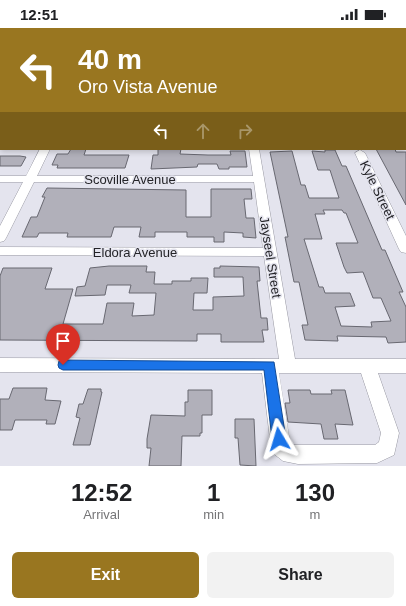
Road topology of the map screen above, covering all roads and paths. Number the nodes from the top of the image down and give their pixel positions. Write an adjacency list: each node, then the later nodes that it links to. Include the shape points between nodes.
1 (44, 150): 5 (street)
2 (254, 150): 6 (street, Jayseel Street)
3 (359, 151): 8 (street, Kyle Street)
4 (0, 179): 5 (street, Scoville Avenue)
5 (30, 179): 6 (street, Scoville Avenue); 7 (street)
6 (259, 179): 10 (street, Jayseel Street)
7 (0, 238)
8 (406, 249)
9 (0, 252): 10 (street, Eldora Avenue)
10 (271, 252): 13 (street, Jayseel Street)
11 (0, 365): 12 (street)
12 (269, 365): 13 (street); 14 (street, via 281,447 290,454 298,455 377,454 387,448 390,433)
13 (288, 365): 14 (street)
14 (367, 365): 15 (street)
15 (406, 366)

